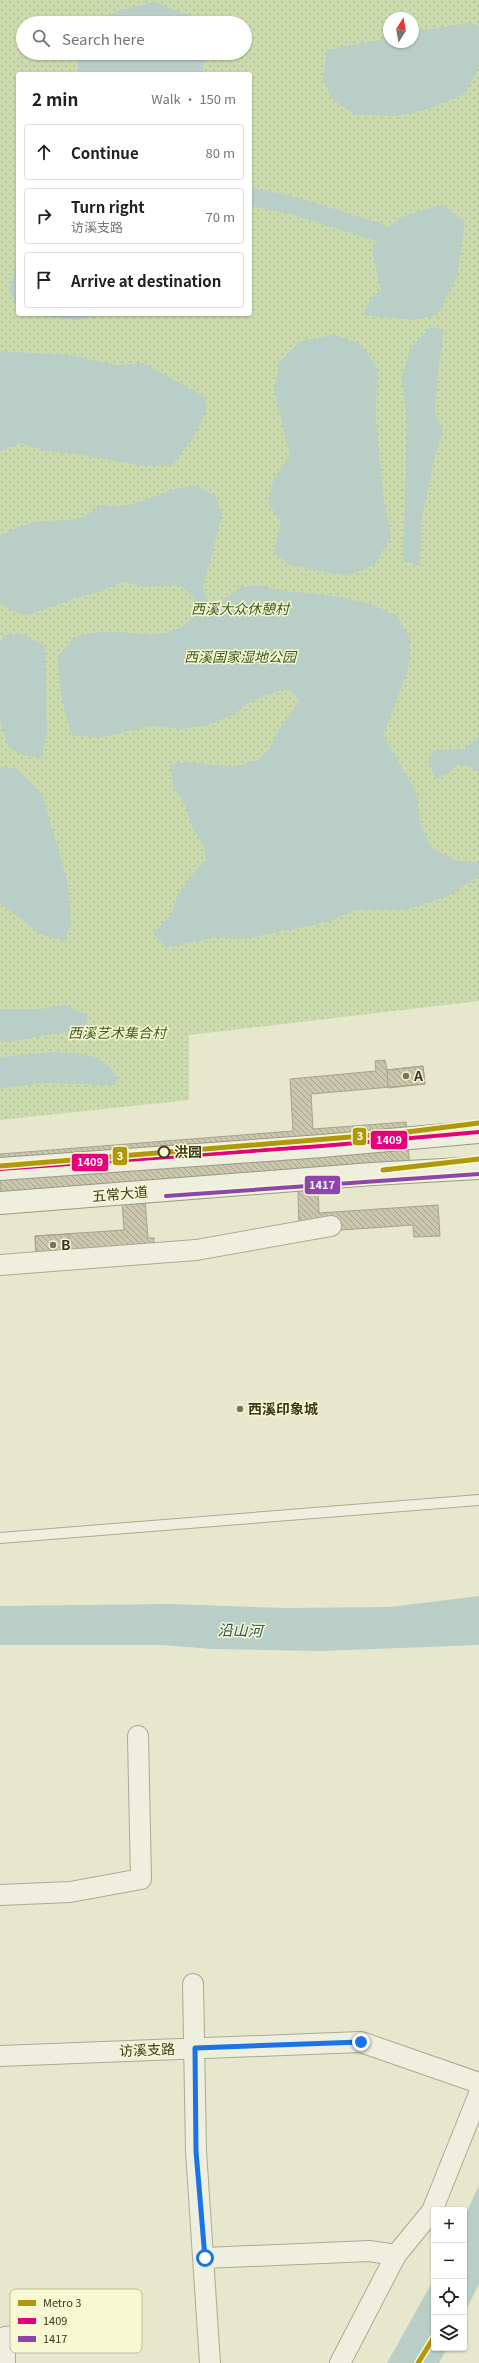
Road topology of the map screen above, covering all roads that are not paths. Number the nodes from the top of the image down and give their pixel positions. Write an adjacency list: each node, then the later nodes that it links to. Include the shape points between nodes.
1 (479, 1132): 3 (main road)
2 (479, 1168): 4 (main road, 五常大道)
3 (0, 1169)
4 (0, 1203)
5 (331, 1226): 6 (street, via 196,1250)
6 (0, 1265)
7 (479, 1500): 8 (lane)
8 (0, 1538)
9 (138, 1736): 10 (street, via 141,1879 70,1892)
10 (0, 1895)
11 (193, 1984): 12 (street)
12 (195, 2048): 13 (street, 访溪支路); 14 (street, 访溪支路, via 361,2042); 17 (street, via 196,2151)
13 (0, 2056)
14 (479, 2083)
15 (479, 2094): 16 (street, via 432,2211)
16 (396, 2255): 17 (street, via 368,2251); 21 (street)
17 (205, 2258): 20 (street)
18 (10, 2337): 19 (street, via 5,2337)
19 (5, 2363)
20 (210, 2363)
21 (340, 2363)

